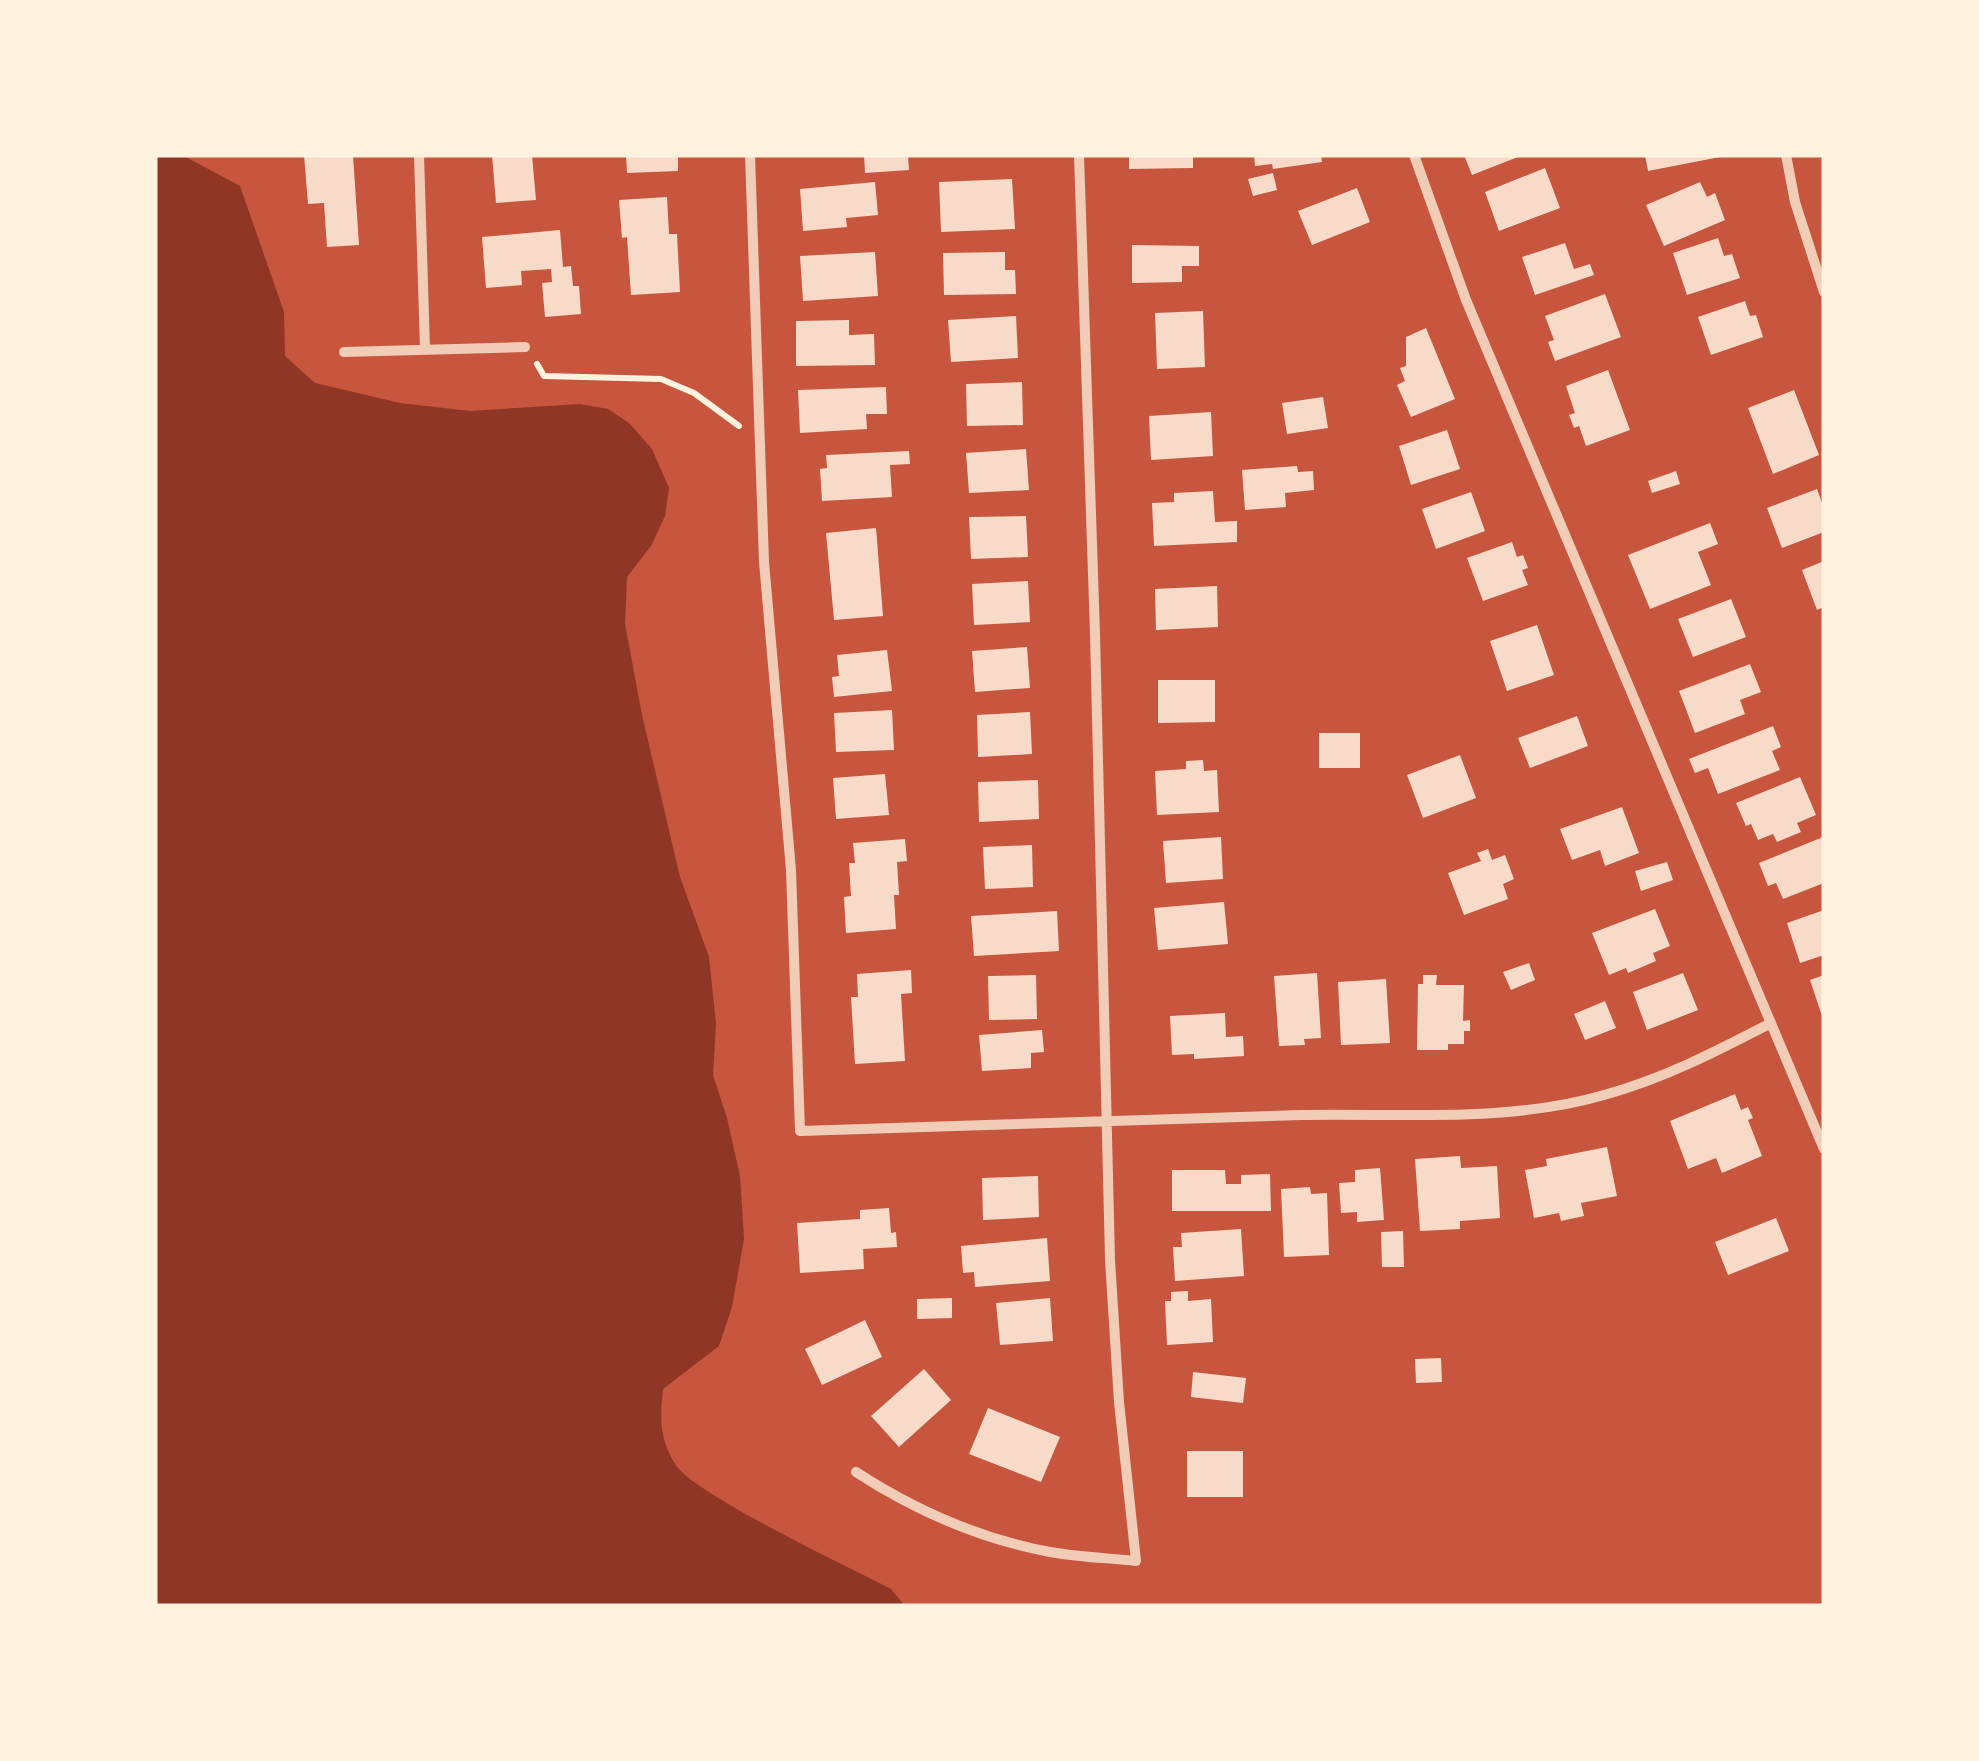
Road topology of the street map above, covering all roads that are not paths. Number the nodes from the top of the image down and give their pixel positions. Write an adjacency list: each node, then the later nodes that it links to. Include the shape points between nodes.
1 (419, 155): 8 (street)
2 (750, 155): 11 (street, via 769,647 790,870 800,1131)
3 (1079, 155): 11 (street)
4 (1414, 155): 10 (street, via 1466,300)
5 (1786, 155): 6 (street)
6 (1824, 292)
7 (525, 346): 8 (street)
8 (425, 349): 9 (street)
9 (344, 352)
10 (1770, 1022): 11 (street, via 1658,1078 1538,1108); 12 (street)
11 (1108, 1120): 13 (street, via 1119,1402 1136,1561 1050,1552 971,1531 905,1504)
12 (1824, 1150)
13 (856, 1472)

